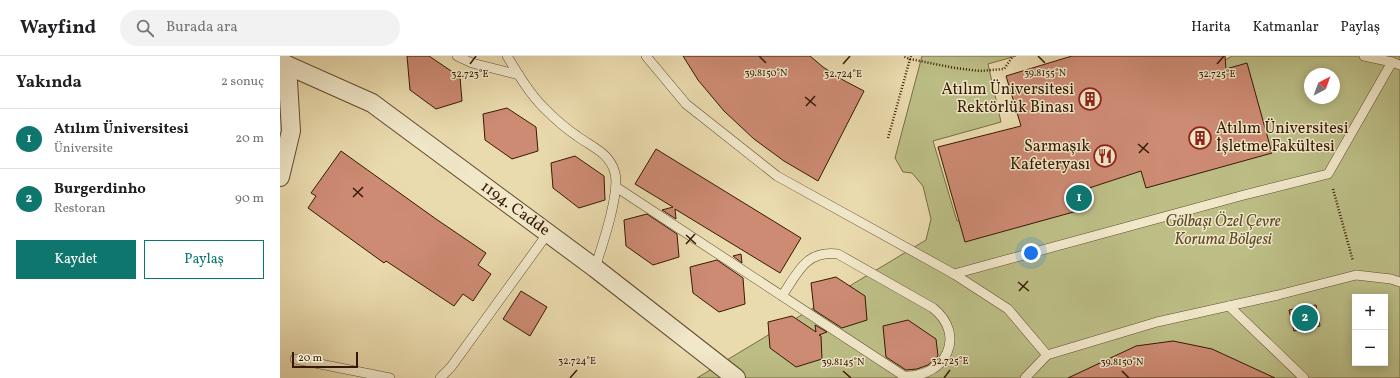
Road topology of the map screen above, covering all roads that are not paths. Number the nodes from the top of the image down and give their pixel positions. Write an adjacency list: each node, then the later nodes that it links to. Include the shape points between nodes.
1 (457, 56): 7 (lane, via 472,63)
2 (507, 56): 7 (lane)
3 (646, 56): 12 (lane, via 686,104 777,176)
4 (1364, 56): 6 (lane)
5 (286, 61): 8 (street, via 292,131); 10 (street, 1194. Cadde, via 372,103)
6 (1394, 61): 12 (lane, via 1328,174)
7 (519, 75): 9 (lane, via 526,88 562,124 607,157 615,172)
8 (280, 177)
9 (616, 187): 11 (lane); 14 (lane)
10 (548, 232): 11 (street, 1194. Cadde); 19 (lane, via 451,368)
11 (595, 268): 20 (street, 1194. Cadde)
12 (954, 274): 16 (lane, via 1008,309)
13 (1400, 282): 15 (lane, via 1356,275)
14 (782, 296): 14 (lane, via 904,376 924,374 933,370 946,357 950,348 948,328 940,313 838,254 822,254 808,260)
15 (1229, 306): 16 (lane, via 1157,322); 22 (lane)
16 (1047, 354): 21 (lane)
17 (295, 359): 18 (lane)
18 (390, 378)
19 (440, 378)
20 (736, 378)
21 (1025, 378)
22 (1304, 378)

